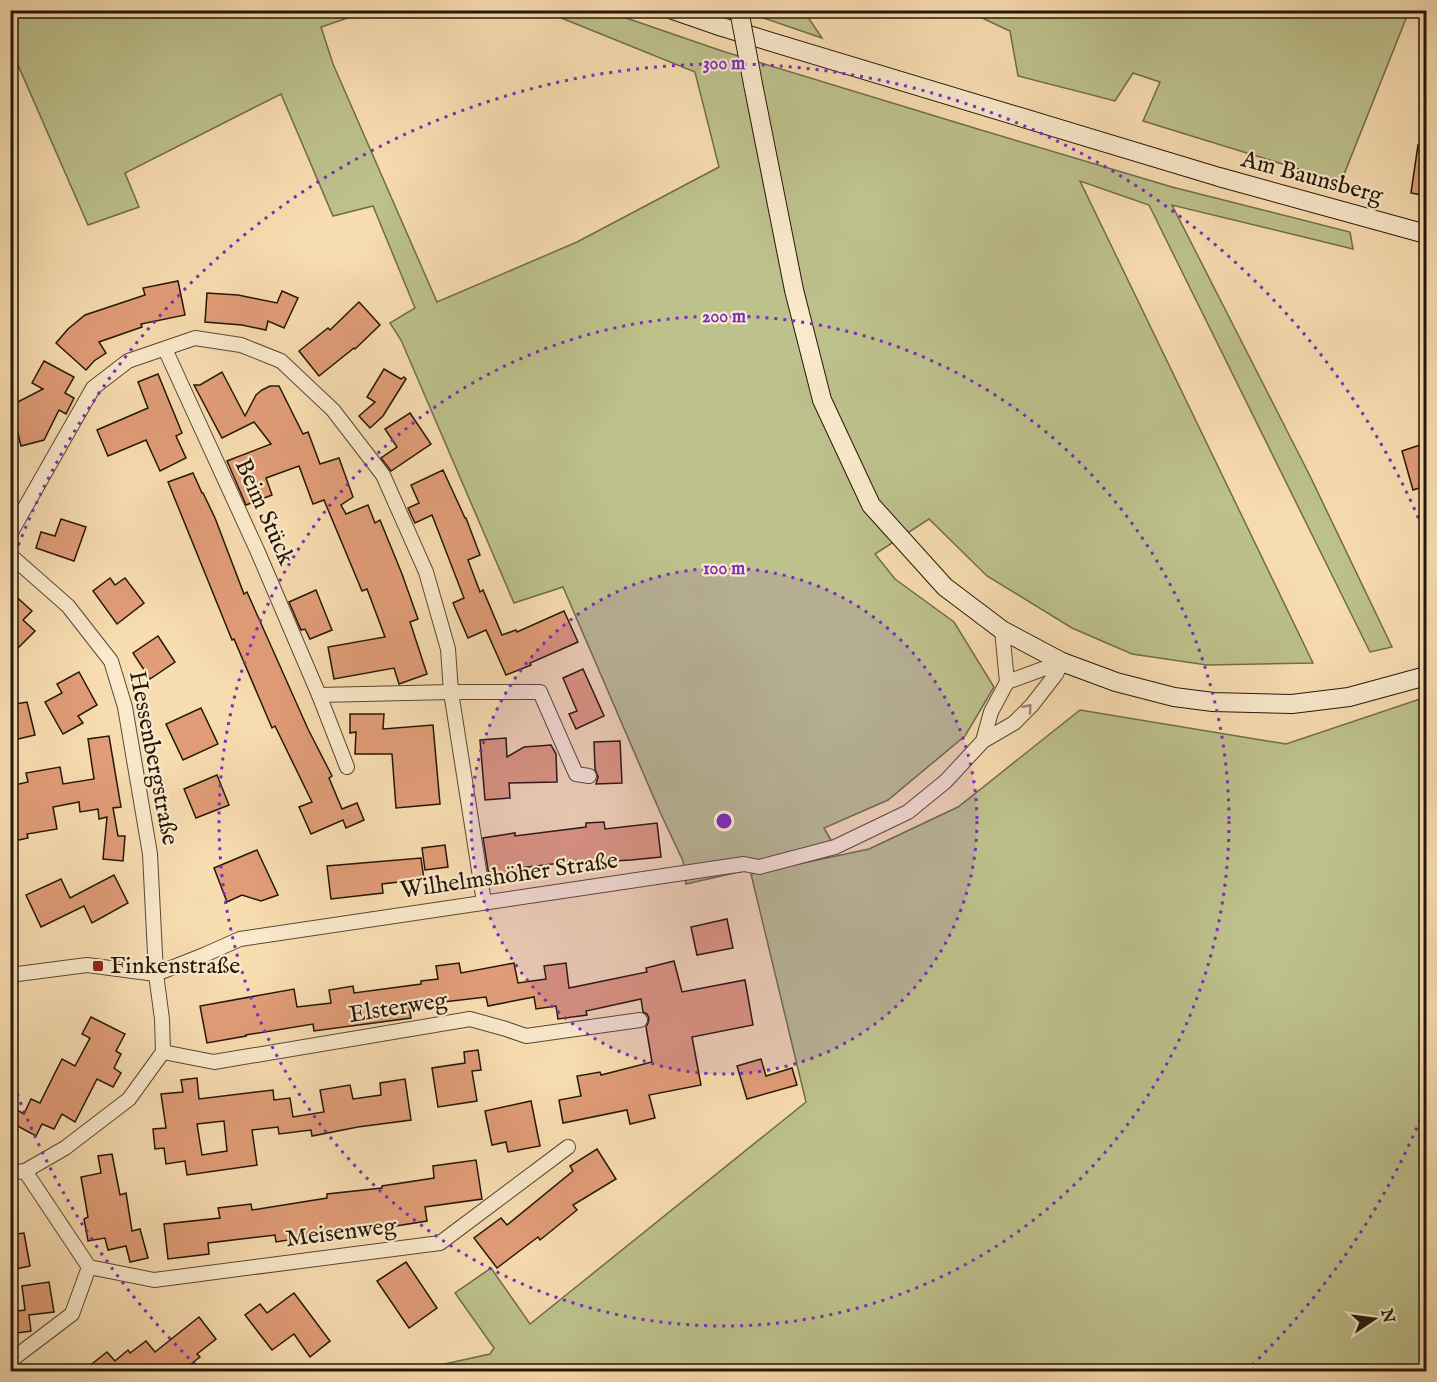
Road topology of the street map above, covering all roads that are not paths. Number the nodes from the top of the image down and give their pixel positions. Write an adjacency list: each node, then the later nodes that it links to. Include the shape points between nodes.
1 (673, 10): 3 (street, Am Baunsberg, via 1219,177)
2 (739, 10): 7 (street, bridge, via 794,290 822,400 871,504 945,587)
3 (1426, 234)
4 (165, 349): 5 (street, via 128,361 93,388); 11 (street, via 195,338 242,345 281,361 333,410 383,474 426,572 448,649); 12 (street, Beim Stück)
5 (10, 534)
6 (10, 555): 17 (street, Hessenbergstraße, via 68,606 111,661 125,707 150,854)
7 (1002, 630): 8 (street); 10 (street)
8 (1062, 662): 9 (street, via 1116,682 1213,702 1292,704 1349,697); 10 (street); 13 (street, Wilhelmshöher Straße, one-way to 8, via 1014,723 1032,705)
9 (1426, 675)
10 (1007, 682): 13 (street, Wilhelmshöher Straße, via 991,712)
11 (451, 692): 12 (street); 15 (street, via 540,692 576,774); 16 (street)
12 (319, 695): 14 (street, Beim Stück)
13 (982, 741): 16 (street, Wilhelmshöher Straße, via 946,781 908,812 835,847 759,867 744,864)
14 (347, 767)
15 (589, 776)
16 (484, 903): 17 (street, Wilhelmshöher Straße, via 240,939)
17 (156, 974): 18 (street, Wilhelmshöher Straße, via 87,966); 20 (street)
18 (10, 975)
19 (640, 1020): 20 (street, Elsterweg, via 526,1036 470,1019 214,1062)
20 (162, 1052): 22 (street, via 129,1099 65,1148)
21 (568, 1147): 24 (street, Meisenweg, via 440,1243 154,1280)
22 (25, 1171): 23 (street); 24 (street)
23 (10, 1173)
24 (89, 1267): 25 (street, via 72,1314)
25 (10, 1361)

